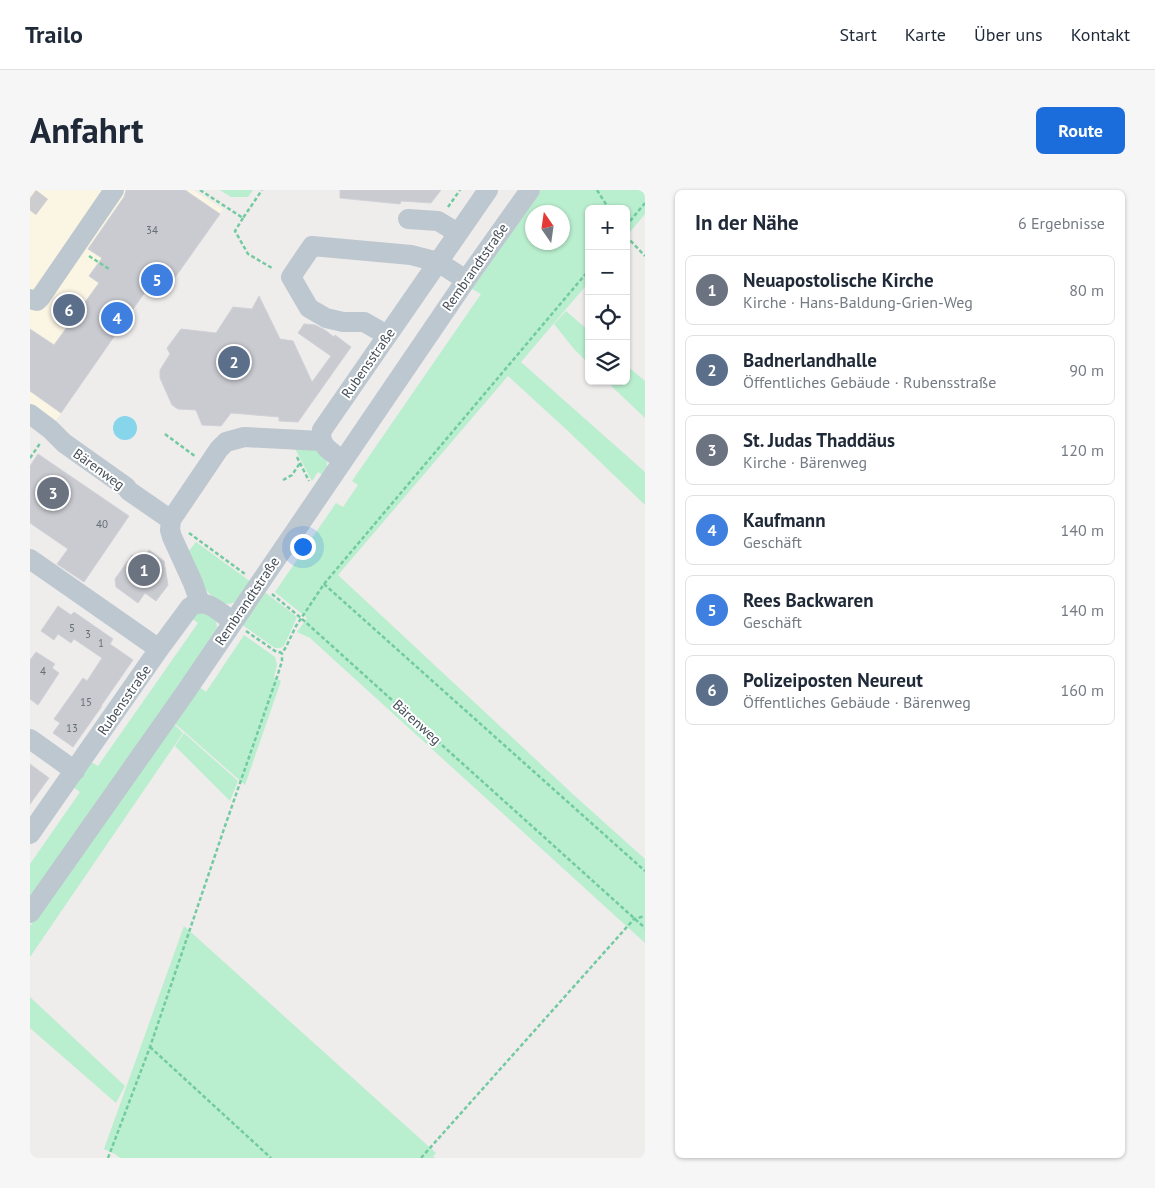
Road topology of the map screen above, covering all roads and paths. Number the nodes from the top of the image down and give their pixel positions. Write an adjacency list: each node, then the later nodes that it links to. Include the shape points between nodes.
1 (114, 190): 14 (street)
2 (200, 190): 9 (path)
3 (262, 190): 9 (path)
4 (488, 190): 12 (street, Rubensstraße)
5 (530, 190): 20 (street, Rembrandtstraße)
6 (597, 190): 8 (path)
7 (645, 202): 11 (path)
8 (606, 205)
9 (243, 218): 17 (path, via 236,232 248,254)
10 (408, 219): 12 (street, via 438,221)
11 (630, 221)
12 (458, 233): 16 (street, Rubensstraße)
13 (630, 240): 15 (path)
14 (75, 246): 18 (path); 21 (street, via 40,298 37,301)
15 (645, 256)
16 (438, 262): 20 (street); 22 (street, Rubensstraße); 22 (street, via 410,255 312,246 291,277 309,308 326,318 364,322)
17 (272, 268)
18 (109, 269)
19 (585, 275): 36 (path)
20 (466, 280): 27 (street, Rembrandtstraße)
21 (30, 299)
22 (387, 336): 26 (street, Rubensstraße, via 322,430)
23 (30, 414): 32 (street, Bärenweg, via 64,443)
24 (165, 434): 29 (path)
25 (287, 439): 26 (street); 28 (path); 29 (street, via 244,437 226,442)
26 (321, 441): 27 (street)
27 (342, 461): 35 (street, Rembrandtstraße)
28 (300, 463): 30 (path, via 292,475); 31 (path)
29 (208, 466): 32 (street)
30 (283, 480)
31 (310, 482)
32 (171, 520): 37 (street, via 172,537)
33 (188, 532): 35 (path, Bärenweg)
34 (30, 559): 40 (street)
35 (258, 584): 38 (path, Bärenweg); 39 (street, Rembrandtstraße)
36 (324, 584): 38 (path); 45 (path)
37 (200, 604): 39 (street, via 213,606); 40 (street, Rubensstraße, via 190,607)
38 (301, 618): 41 (path); 48 (path, Bärenweg)
39 (238, 626): 41 (path); 46 (street, Rembrandtstraße)
40 (159, 649): 43 (street, Rubensstraße)
41 (282, 653): 50 (path, via 277,677)
42 (30, 739): 43 (street)
43 (75, 771): 44 (street, Rubensstraße)
44 (30, 834)
45 (645, 871)
46 (30, 913)
47 (645, 916): 48 (path)
48 (634, 919): 49 (path, Bärenweg); 53 (path)
49 (645, 928)
50 (150, 1047): 51 (path); 52 (path)
51 (108, 1158)
52 (271, 1158)
53 (421, 1158)

